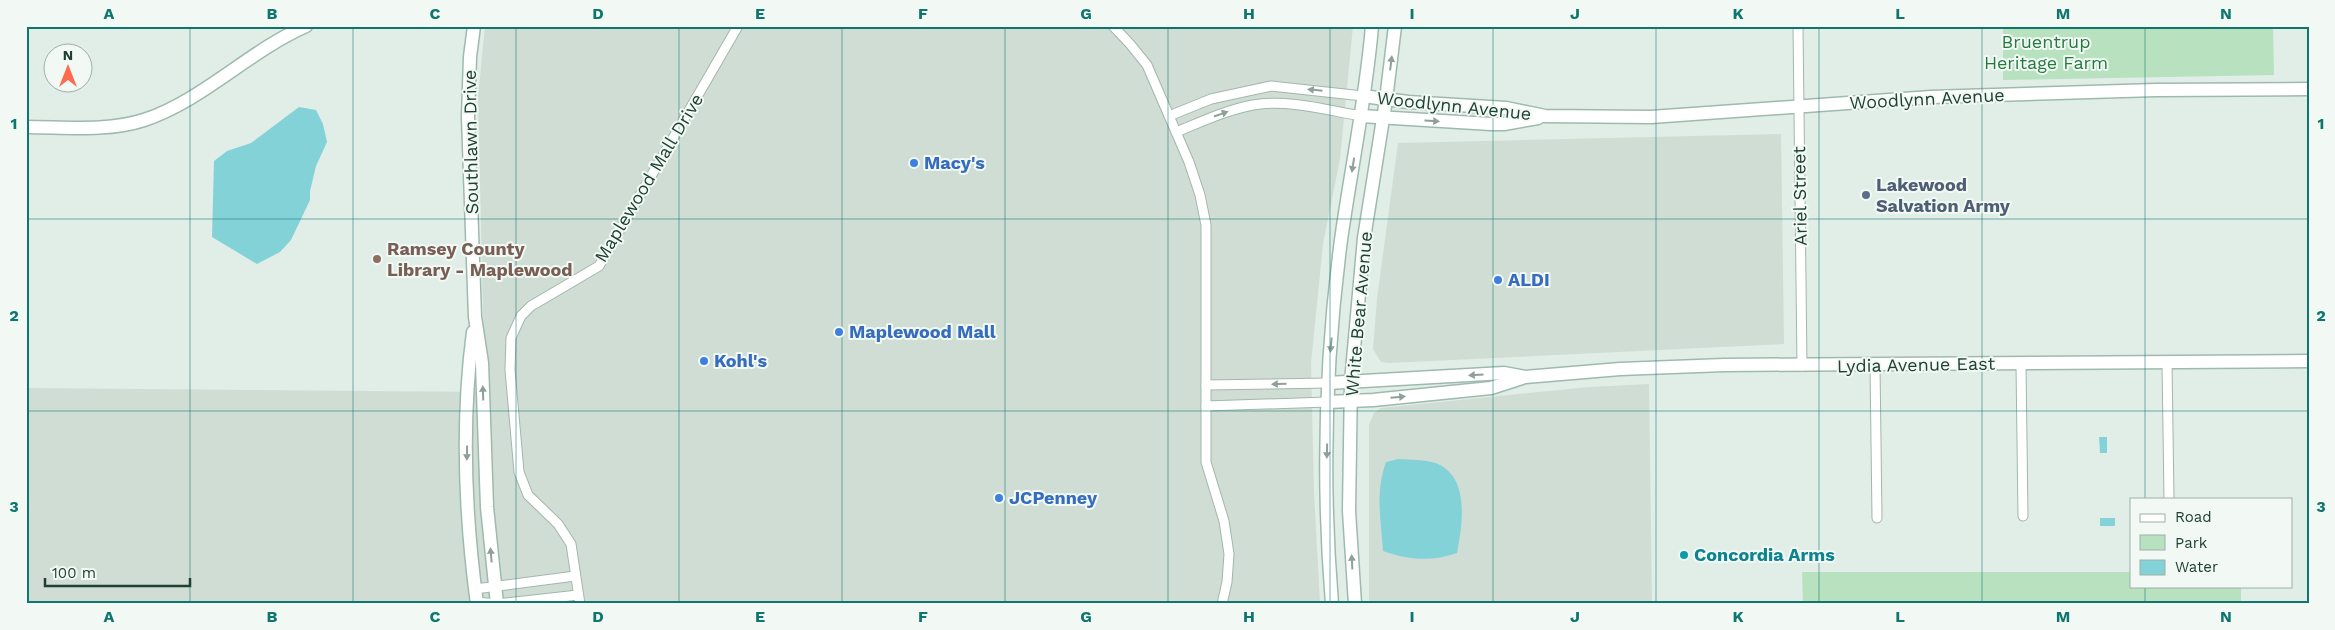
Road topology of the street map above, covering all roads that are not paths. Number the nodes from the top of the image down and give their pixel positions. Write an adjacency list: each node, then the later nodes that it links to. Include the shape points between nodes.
1 (306, 26): 16 (street, via 184,101 152,117 110,126)
2 (474, 26): 18 (street, Southlawn Drive, via 468,91)
3 (738, 26): 34 (street, Maplewood Mall Drive, via 599,266 531,306 521,316 511,338 510,370 519,472 528,495 558,524 571,544)
4 (1113, 26): 12 (street, via 1147,65)
5 (1372, 26): 9 (street, White Bear Avenue)
6 (1395, 26): 10 (street, White Bear Avenue, one-way to 6)
7 (1798, 26): 11 (street, Ariel Street)
8 (2309, 89): 11 (street, Woodlynn Avenue, via 2027,94)
9 (1363, 96): 10 (street, Woodlynn Avenue); 12 (street, one-way to 12, via 1271,86 1211,99); 13 (street, White Bear Avenue)
10 (1386, 100): 14 (street, Woodlynn Avenue, via 1506,108); 15 (street, White Bear Avenue)
11 (1798, 106): 14 (street, Woodlynn Avenue, via 1651,117); 23 (street, Ariel Street)
12 (1169, 116): 17 (street)
13 (1361, 116): 15 (street, Woodlynn Avenue); 17 (street, one-way to 13, via 1223,113 1254,105 1284,104); 26 (street, White Bear Avenue, one-way to 26, via 1341,240)
14 (1545, 116): 15 (street, Woodlynn Avenue, one-way to 14, via 1504,124)
15 (1384, 119): 25 (street, White Bear Avenue, via 1364,238)
16 (26, 127)
17 (1176, 132): 27 (street, via 1200,195 1206,225)
18 (475, 317): 35 (street, Southlawn Drive, one-way to 18, via 487,507 482,363); 36 (street, Southlawn Drive, one-way to 36, via 469,362 466,494)
19 (2309, 361): 20 (street, Lydia Avenue East)
20 (2168, 362): 21 (street, Lydia Avenue East); 31 (street)
21 (2021, 364): 22 (street, Lydia Avenue East); 32 (street)
22 (1875, 365): 23 (street, Lydia Avenue East); 33 (street)
23 (1802, 366): 24 (street, Lydia Avenue East, via 1657,367)
24 (1525, 377): 25 (street, Lydia Avenue East, one-way to 25, via 1504,373); 29 (street, Lydia Avenue East, one-way to 24, via 1491,388)
25 (1351, 382): 26 (street, Lydia Avenue East); 29 (street, White Bear Avenue)
26 (1328, 383): 27 (street, one-way to 27); 28 (street, White Bear Avenue)
27 (1206, 385): 30 (street)
28 (1327, 402): 29 (street, Lydia Avenue East); 30 (street); 38 (street, White Bear Avenue, one-way to 38, via 1326,506)
29 (1350, 402): 42 (street, White Bear Avenue, one-way to 29, via 1349,511)
30 (1206, 406): 41 (street, via 1206,462 1224,521 1229,554)
31 (2169, 498)
32 (2023, 516)
33 (1877, 518)
34 (575, 576): 35 (street); 37 (street, Maplewood Mall Drive)
35 (495, 587): 36 (street); 40 (street, Southlawn Drive)
36 (475, 589): 39 (street, Southlawn Drive)
37 (579, 600): 40 (street, Maplewood Mall Drive)
38 (1331, 600)
39 (477, 603): 40 (street, Maplewood Mall Drive)
40 (497, 604)
41 (1222, 604)
42 (1355, 604)

